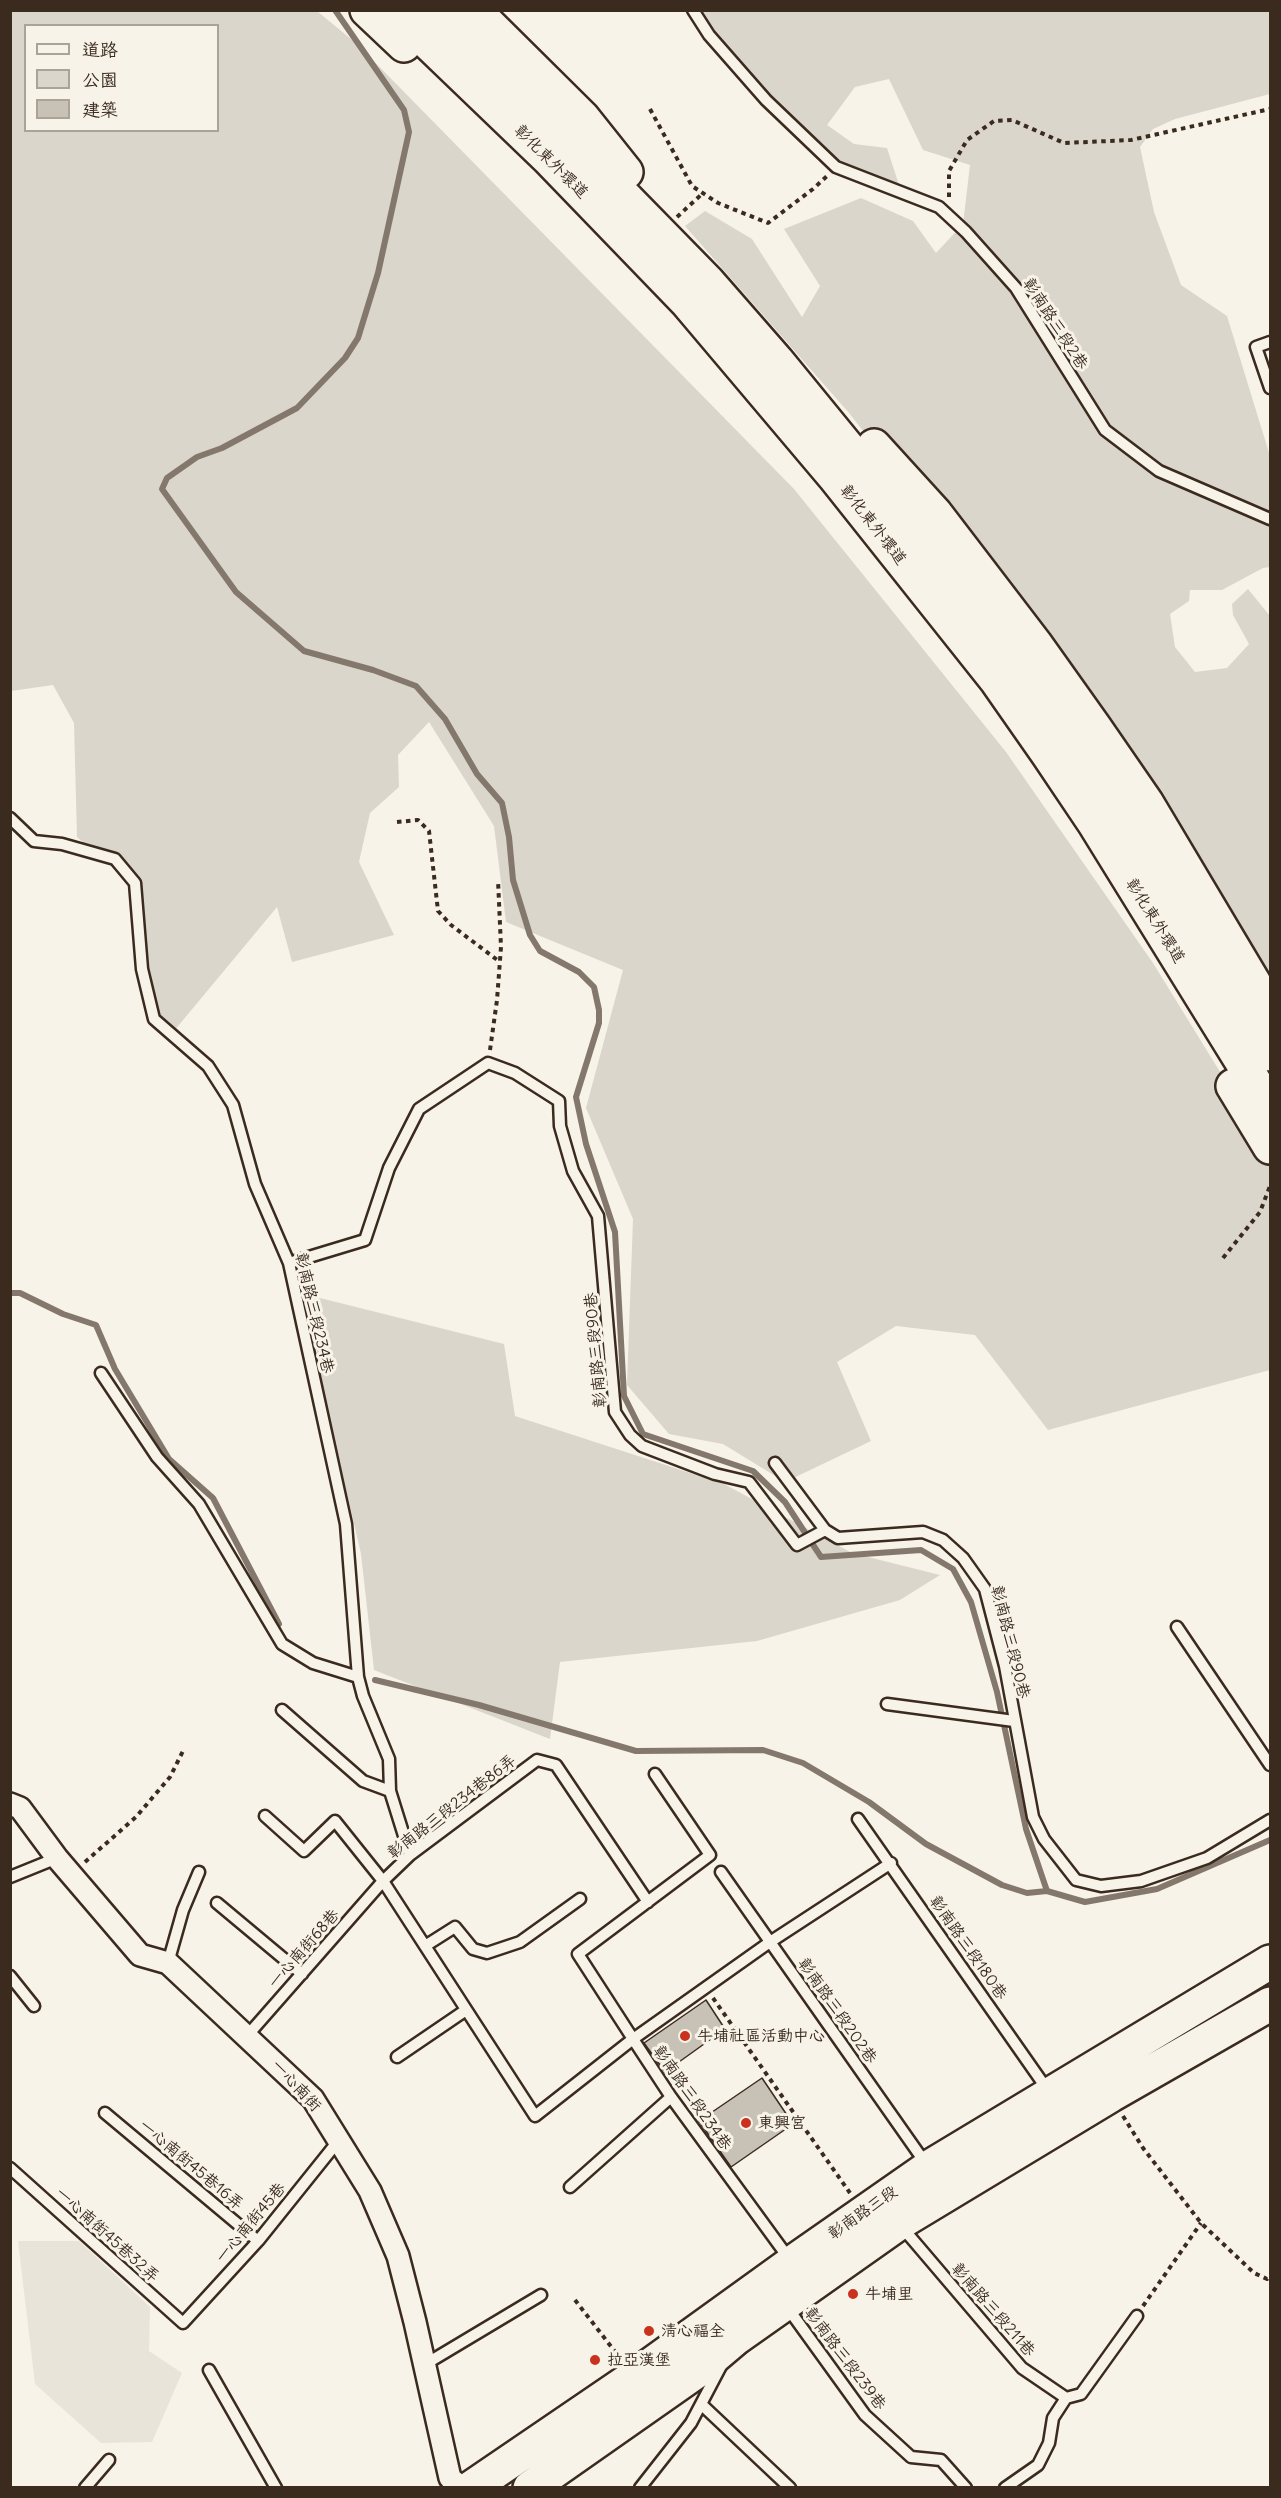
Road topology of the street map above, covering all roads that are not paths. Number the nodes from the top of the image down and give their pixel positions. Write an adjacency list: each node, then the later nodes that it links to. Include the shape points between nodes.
1 (367, 10): 6 (main road, via 587,219)
2 (394, 10): 6 (main road, 彰化東外環道, via 548,158)
3 (436, 10): 6 (main road, 彰化東外環道, via 567,138)
4 (474, 10): 6 (main road, via 583,118 620,164)
5 (693, 10): 10 (lane, 彰南路三段2巷, via 709,35 766,100 836,166 939,207 966,232 1016,288 1105,430 1159,471)
6 (668, 252): 8 (main road, 彰化東外環道, via 687,302)
7 (1270, 342): 9 (lane, via 1256,347)
8 (765, 369): 11 (main road, 彰化東外環道); 13 (main road, via 880,453 935,513 1036,645 1146,802); 16 (main road, via 874,555 979,695 1076,837)
9 (1270, 388)
10 (1270, 519)
11 (904, 540): 14 (main road, 彰化東外環道, via 1019,663 1089,765); 15 (main road, 彰化東外環道, via 1095,824)
12 (10, 818): 17 (lane, 彰南路三段234巷, via 34,842 62,844 115,859 135,883 142,969 154,1019 208,1066 233,1105 255,1184)
13 (1270, 1010)
14 (1270, 1054)
15 (1270, 1107)
16 (1270, 1147)
17 (289, 1263): 20 (lane, 彰南路三段90巷, via 365,1240 389,1168 419,1109 488,1063 515,1074 559,1101 560,1126 573,1171 598,1216 615,1412 630,1435 642,1446 715,1474 749,1482 797,1545); 22 (lane, 彰南路三段234巷, via 346,1524)
18 (101, 1372): 22 (lane, via 156,1457 199,1504 282,1644 313,1663)
19 (775, 1463): 20 (lane)
20 (825, 1530): 25 (lane, 彰南路三段90巷, via 838,1538 923,1532 943,1540 963,1558 985,1589 1005,1666)
21 (1177, 1627): 26 (lane)
22 (358, 1677): 28 (lane, 彰南路三段234巷, via 389,1759)
23 (887, 1704): 25 (lane)
24 (282, 1710): 28 (lane, via 363,1781)
25 (1014, 1721): 32 (lane, 彰南路三段90巷, via 1033,1817 1044,1839 1076,1880 1101,1886 1141,1881 1207,1858)
26 (1270, 1765)
27 (655, 1774): 41 (lane, via 710,1855)
28 (390, 1791): 33 (lane, 彰南路三段234巷)
29 (10, 1804): 34 (street, 一心南街, via 20,1808)
30 (265, 1816): 39 (lane, 彰南路三段234巷, via 304,1851 335,1821)
31 (858, 1819): 35 (lane, 彰南路三段180巷)
32 (1270, 1820)
33 (410, 1855): 39 (lane, 彰南路三段234巷86弄); 41 (lane, 彰南路三段234巷86弄, via 537,1760 556,1765)
34 (57, 1858): 38 (lane); 46 (street, 一心南街, via 140,1955)
35 (891, 1863): 43 (lane); 55 (lane, 彰南路三段180巷)
36 (199, 1872): 46 (lane)
37 (721, 1872): 43 (lane, 彰南路三段202巷)
38 (10, 1877)
39 (383, 1881): 44 (lane, 彰南路三段234巷); 47 (lane, 一心南街68巷)
40 (580, 1899): 44 (lane, via 520,1942 487,1953 473,1949 455,1928)
41 (648, 1902): 53 (lane, via 578,1954)
42 (217, 1903): 47 (lane)
43 (770, 1942): 53 (lane); 60 (lane, 彰南路三段202巷)
44 (425, 1946): 51 (lane, 彰南路三段234巷)
45 (1270, 1962): 55 (main road, 彰南路三段)
46 (168, 1963): 52 (street, 一心南街)
47 (302, 1974): 52 (lane, 一心南街68巷)
48 (10, 1976): 50 (lane)
49 (1270, 2004): 62 (main road, 彰南路三段, via 1111,2095)
50 (34, 2006)
51 (466, 2010): 53 (lane, 彰南路三段234巷, via 535,2116); 54 (lane)
52 (248, 2036): 58 (street, 一心南街, via 313,2099)
53 (633, 2039): 56 (lane, 彰南路三段234巷)
54 (398, 2057)
55 (1051, 2094): 60 (main road, 彰南路三段)
56 (671, 2097): 61 (lane); 64 (lane, 彰南路三段234巷)
57 (105, 2113): 63 (lane, 一心南街45巷16弄)
58 (340, 2139): 63 (lane, 一心南街45巷); 70 (street, 一心南街, via 370,2191 398,2256)
59 (10, 2168): 68 (lane, 一心南街45巷32弄)
60 (928, 2168): 62 (main road, 彰南路三段)
61 (570, 2187)
62 (885, 2212): 64 (main road, 彰南路三段); 66 (main road, 彰南路三段); 72 (lane, 彰南路三段211巷, via 1022,2368)
63 (258, 2241): 68 (lane, 一心南街45巷)
64 (792, 2263): 66 (lane); 78 (main road, 彰南路三段, via 634,2377)
65 (541, 2295): 70 (lane)
66 (785, 2305): 69 (main road, 彰南路三段); 82 (lane, 彰南路三段239巷, via 865,2415 911,2457 941,2460)
67 (1137, 2316): 72 (lane, via 1081,2394)
68 (183, 2324)
69 (736, 2338): 73 (lane); 79 (main road, 彰南路三段, via 697,2371)
70 (424, 2365): 77 (street, 一心南街, via 450,2478)
71 (209, 2370): 76 (lane)
72 (1066, 2398): 83 (lane, via 1053,2418 1049,2443 1038,2465)
73 (701, 2404): 80 (lane, via 691,2424); 81 (lane)
74 (109, 2460): 75 (lane)
75 (85, 2487)
76 (276, 2487)
77 (462, 2487)
78 (471, 2487)
79 (530, 2487)
80 (640, 2487)
81 (790, 2487)
82 (966, 2487)
83 (1005, 2487)

